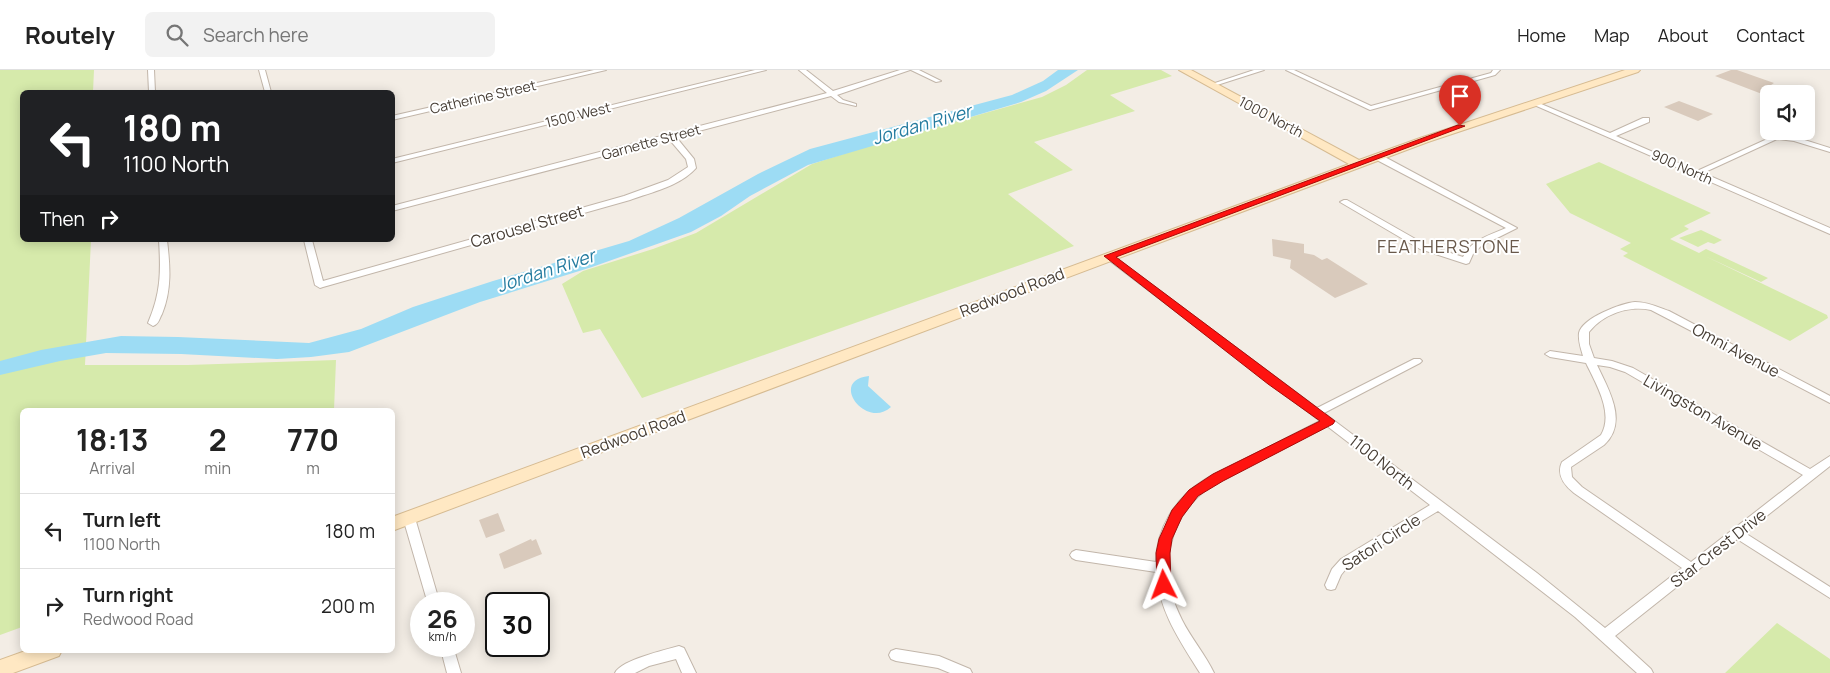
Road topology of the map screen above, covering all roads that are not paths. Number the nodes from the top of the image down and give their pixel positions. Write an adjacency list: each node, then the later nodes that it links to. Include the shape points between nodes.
1 (151, 70): 15 (street)
2 (262, 70): 16 (street)
3 (603, 70): 20 (street, Catherine Street)
4 (763, 70): 26 (street, 1500 West)
5 (802, 70): 17 (street)
6 (907, 70): 17 (street, Garnette Street)
7 (914, 70): 13 (street)
8 (1184, 70): 14 (main road, 1000 North)
9 (1261, 70): 14 (street)
10 (1289, 70): 11 (street, via 1370,108 1493,74)
11 (1497, 70)
12 (1634, 70): 18 (main road, Redwood Road)
13 (938, 80)
14 (1212, 85): 27 (main road, 1000 North)
15 (152, 90)
16 (267, 90)
17 (831, 94): 19 (street); 22 (street, Garnette Street)
18 (1534, 103): 23 (street, 900 North); 25 (main road, Redwood Road)
19 (854, 105)
20 (395, 117)
21 (1646, 120): 23 (street)
22 (670, 136): 30 (street, Garnette Street); 33 (street, Carousel Street, via 690,159 692,168 627,198 320,285)
23 (1609, 136): 28 (street, 900 North)
24 (1830, 150): 28 (street, via 1795,139 1776,137)
25 (1378, 157): 27 (main road, Redwood Road); 29 (street, via 1513,228 1475,246 1468,252 1466,261 1423,247)
26 (395, 159)
27 (1358, 164): 34 (main road, Redwood Road)
28 (1696, 174): 31 (street, 900 North)
29 (1344, 202)
30 (395, 208)
31 (1830, 231)
32 (163, 242): 35 (street, via 166,286)
33 (309, 242)
34 (1109, 256): 40 (street, 1100 North, via 1272,381); 45 (main road, Redwood Road)
35 (153, 322)
36 (1550, 354): 37 (street, Livingston Avenue)
37 (1590, 360): 39 (street, Omni Avenue, via 1583,338 1588,327 1624,306 1641,304 1666,313); 43 (street, Livingston Avenue, via 1629,370); 49 (street, via 1611,410 1613,424 1600,442 1566,465 1566,478 1581,492)
38 (1417, 361): 40 (street)
39 (1830, 400)
40 (1318, 412): 41 (street, 1100 North)
41 (1329, 421): 44 (street, 1100 North); 48 (street, via 1218,477 1194,493 1170,526)
42 (1830, 460): 43 (street, Star Crest Drive)
43 (1811, 475): 46 (street, Star Crest Drive)
44 (1439, 506): 50 (street, Satori Circle, via 1345,562 1336,572); 53 (street, 1100 North)
45 (401, 521): 51 (street)
46 (1736, 533): 49 (street, Star Crest Drive); 52 (street)
47 (1076, 556): 48 (street)
48 (1162, 568): 62 (street, via 1174,617)
49 (1692, 568): 53 (street, Star Crest Drive)
50 (1331, 586)
51 (429, 592)
52 (1830, 593)
53 (1606, 635): 63 (street, 1100 North)
54 (45, 653): 57 (main road)
55 (896, 656): 61 (street, via 939,662)
56 (449, 657): 58 (street)
57 (8, 669)
58 (454, 673)
59 (622, 673): 60 (street, via 646,661 679,652)
60 (689, 673)
61 (964, 673)
62 (1207, 673)
63 (1646, 673)

